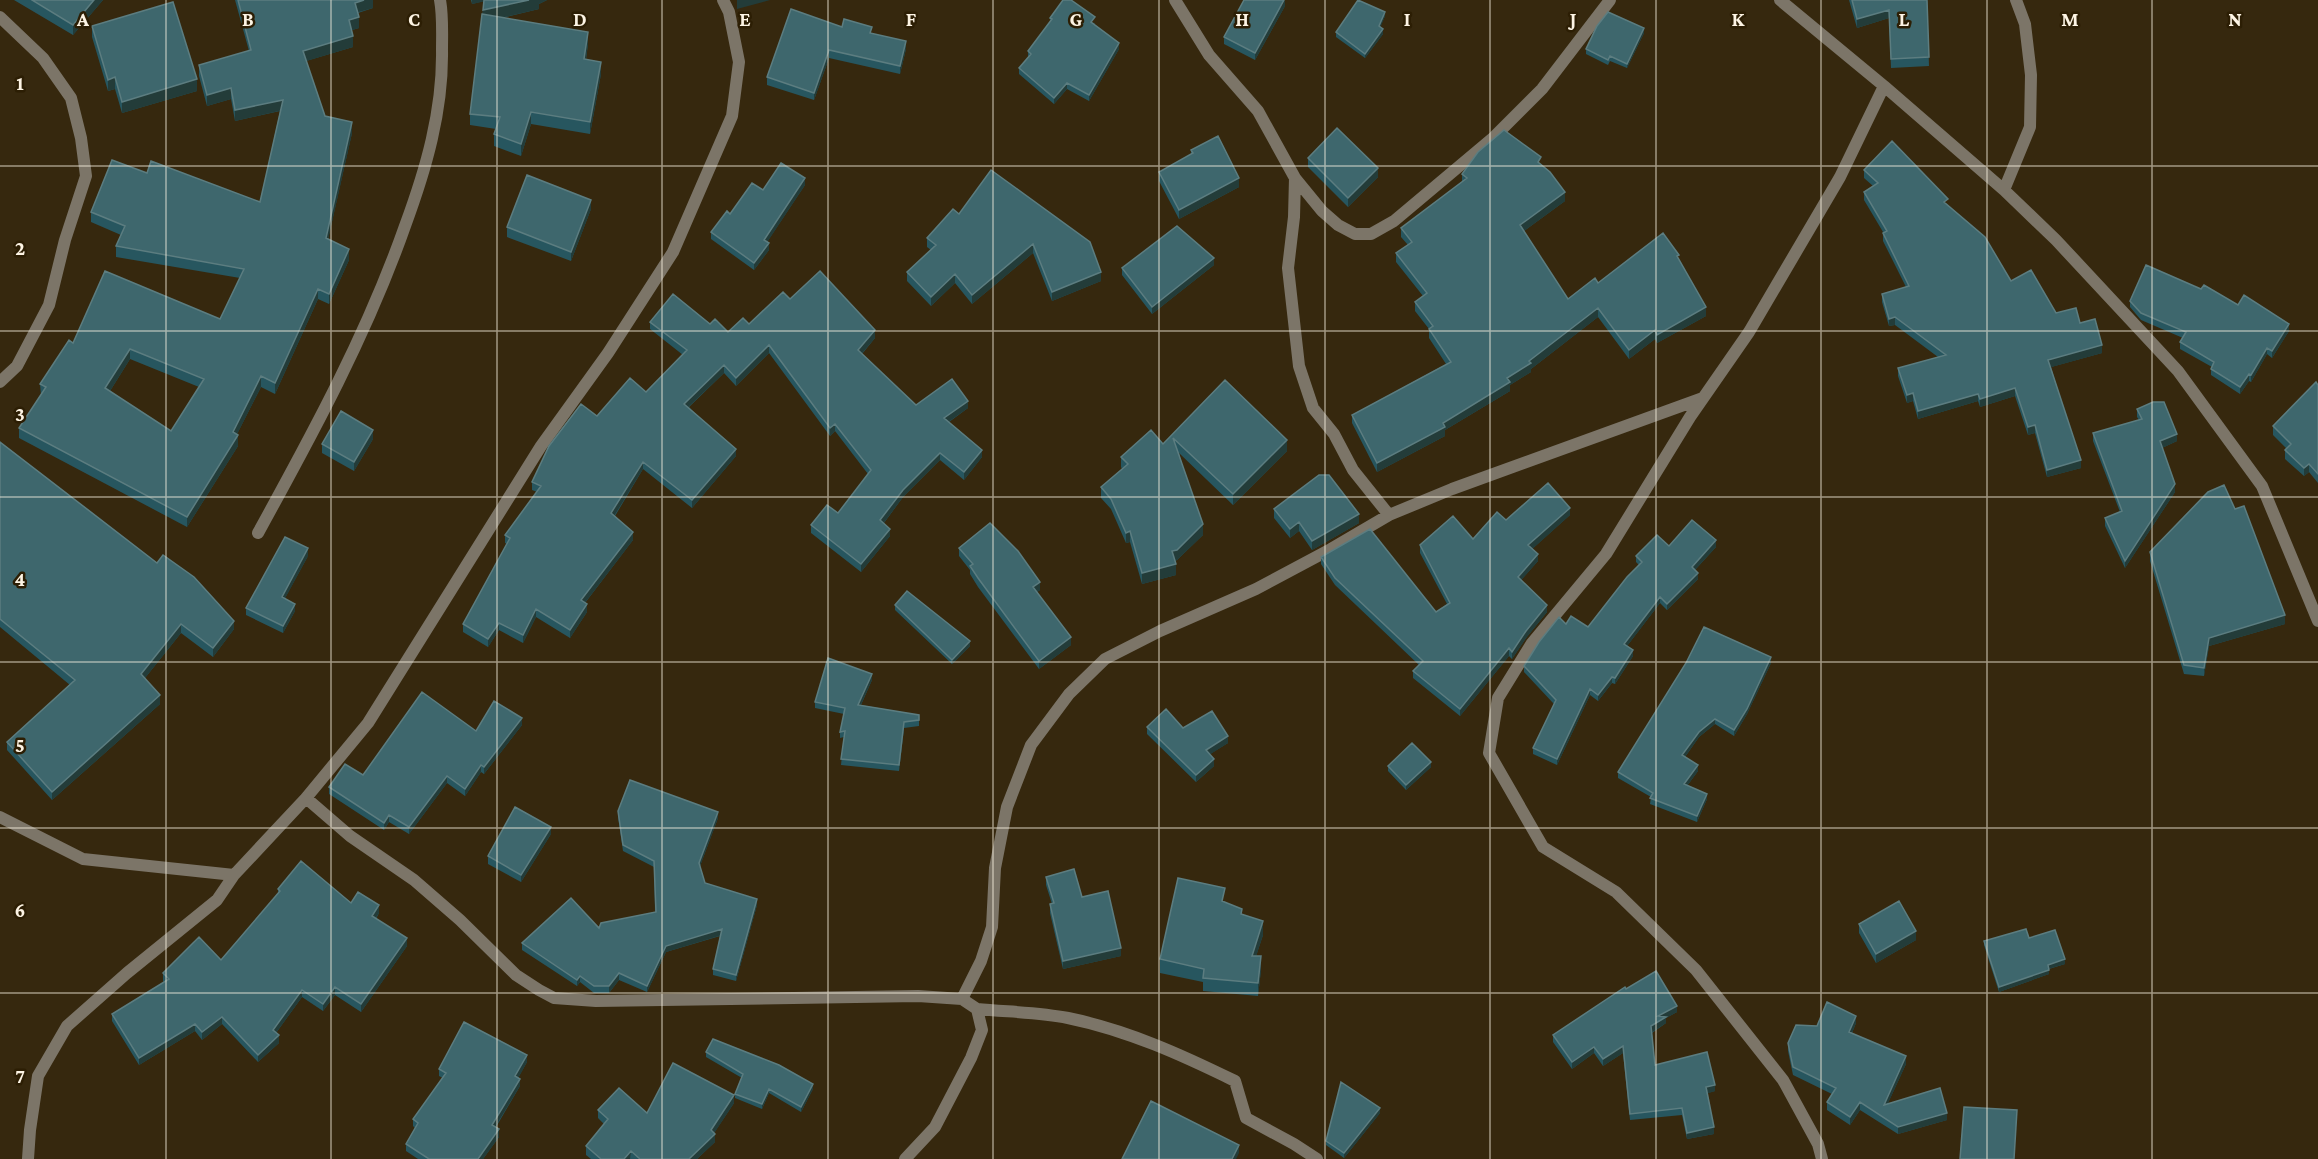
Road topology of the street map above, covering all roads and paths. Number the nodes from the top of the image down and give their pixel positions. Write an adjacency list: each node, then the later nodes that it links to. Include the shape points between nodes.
1 (440, 0): 14 (street, via 442,72 424,173 370,317 320,420)
2 (723, 0): 16 (street, via 729,12 738,62 732,116 674,252 541,446 368,723)
3 (1174, 0): 9 (street, via 1209,55 1258,111)
4 (1610, 0): 9 (street, via 1542,89 1494,137 1394,221 1371,234 1355,234 1338,225)
5 (1780, 0): 8 (street)
6 (2016, 0): 10 (street, via 2025,24 2031,75 2030,127)
7 (0, 17): 11 (street, via 43,58 70,98 86,176 49,305 17,366)
8 (1884, 86): 10 (street); 12 (street, via 1839,177 1749,332)
9 (1295, 178): 13 (street, via 1288,268 1299,366 1313,408 1334,434 1353,470)
10 (2004, 190): 15 (street, via 2178,371 2262,486)
11 (0, 382)
12 (1702, 398): 13 (street); 21 (street, via 1606,554 1532,643 1498,698 1489,753 1543,847 1616,892 1695,970 1783,1080)
13 (1389, 514): 19 (street, via 1265,584 1105,659 1069,694 1032,746 1007,807 995,868 992,927)
14 (258, 533)
15 (2318, 621)
16 (306, 798): 18 (street); 19 (street, via 350,836 414,880 516,975 554,998)
17 (0, 817): 18 (street, via 83,859)
18 (234, 875): 22 (street, via 217,900 67,1026 38,1076)
19 (962, 999): 20 (street)
20 (977, 1008): 23 (street, via 982,1030 971,1058 935,1127); 24 (street, via 1068,1018 1131,1035 1183,1056 1235,1081 1246,1118)
21 (1818, 1144): 25 (street); 26 (street)
22 (28, 1159)
23 (905, 1159)
24 (1317, 1159)
25 (1810, 1159)
26 (1822, 1159)

